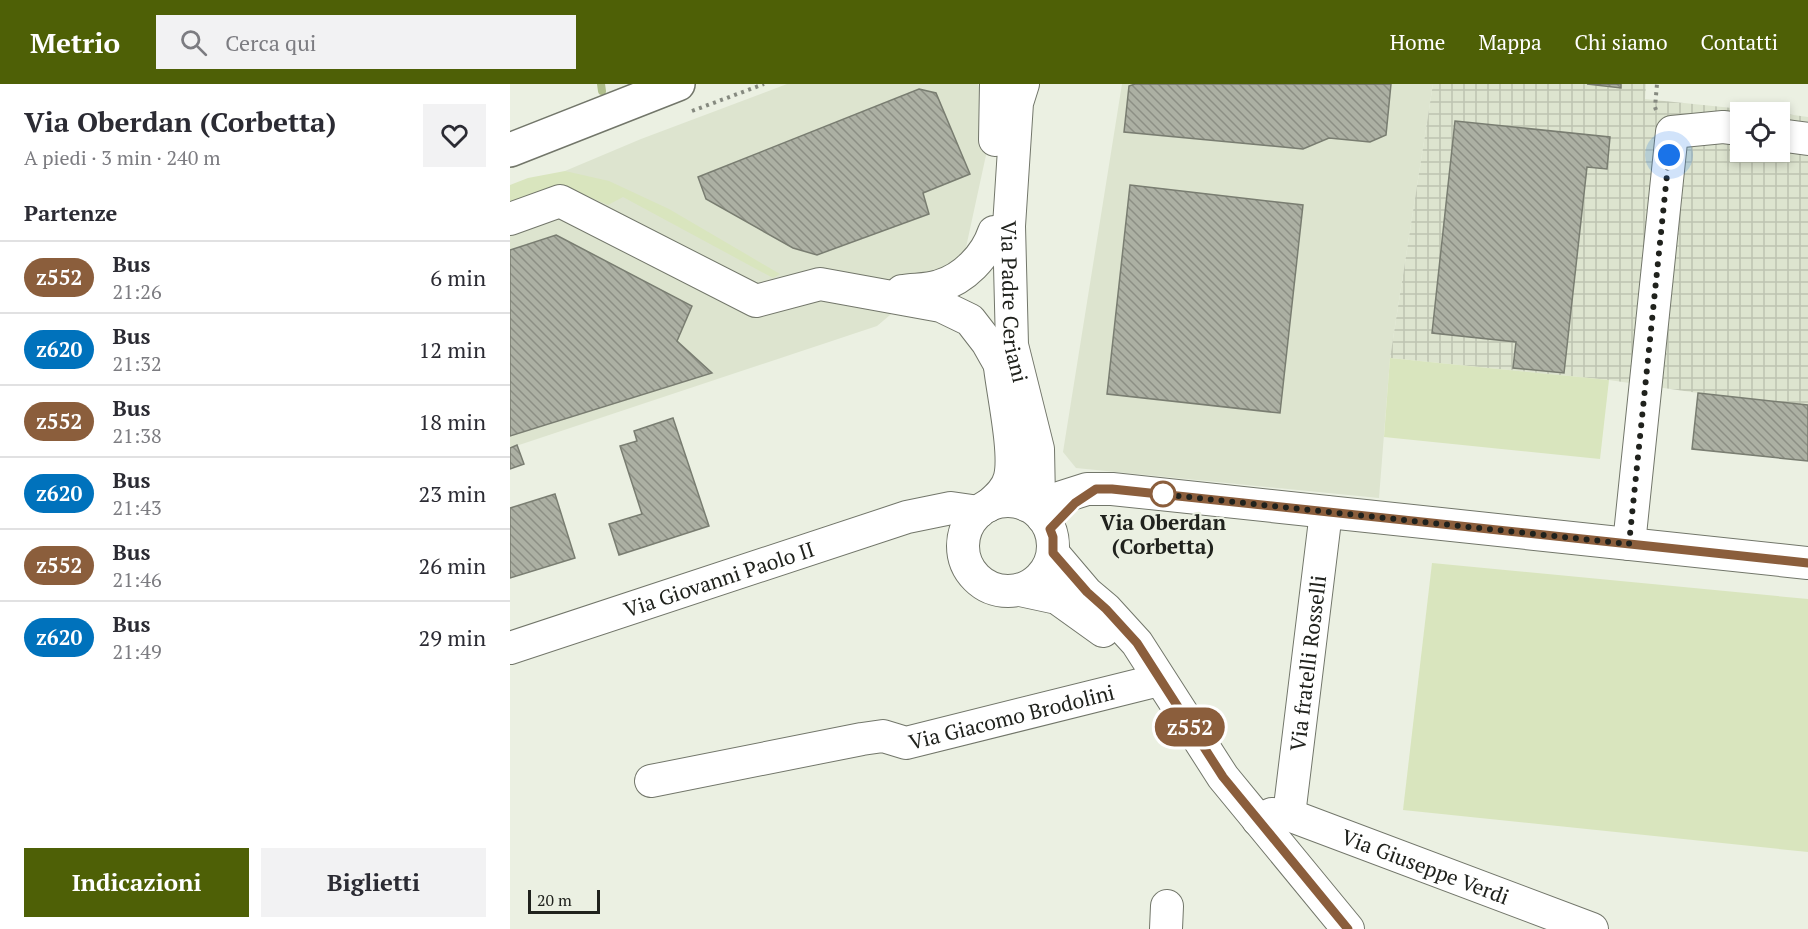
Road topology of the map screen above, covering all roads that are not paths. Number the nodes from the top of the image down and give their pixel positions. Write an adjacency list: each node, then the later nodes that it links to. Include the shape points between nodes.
1 (678, 84): 7 (main road)
2 (996, 84): 9 (street, Via Padre Ceriani)
3 (1023, 84): 12 (street, Via Padre Ceriani, via 1017,103 1009,226 1012,345)
4 (1730, 128): 19 (street, via 1672,132)
5 (1790, 137): 6 (street)
6 (1808, 139)
7 (510, 150)
8 (510, 219): 10 (street, via 560,201 756,301 820,284)
9 (994, 232): 10 (street, via 990,245 971,268 940,286); 11 (street, Via Padre Ceriani)
10 (874, 294): 11 (street, via 941,306 970,320)
11 (1000, 365): 14 (street, Via Padre Ceriani, via 1011,477 1004,492)
12 (1039, 456): 13 (street, via 1060,478); 17 (street, Via Padre Ceriani)
13 (1092, 489): 16 (street); 17 (street)
14 (984, 509): 15 (street, Via Giovanni Paolo II); 17 (street, via 1007,501); 18 (street, via 971,521)
15 (930, 512): 18 (street, via 948,524); 22 (street, Via Giovanni Paolo II)
16 (1326, 512): 19 (street); 25 (street, Via fratelli Rosselli)
17 (1042, 522): 21 (street, via 1049,566 1032,585); 23 (street, via 1087,592 1137,643)
18 (963, 542): 21 (street, via 967,565 981,582 1000,591)
19 (1629, 544): 20 (street)
20 (1808, 563)
21 (1020, 590): 23 (street, via 1056,598)
22 (510, 648)
23 (1154, 672): 24 (street, Via Giacomo Brodolini, via 906,743 883,736 862,739); 26 (street, via 1223,777)
24 (651, 781)
25 (1289, 815): 26 (street, Via Giuseppe Verdi, via 1272,814); 28 (street, Via Giuseppe Verdi)
26 (1258, 820): 27 (street)
27 (1348, 929)
28 (1590, 929)

